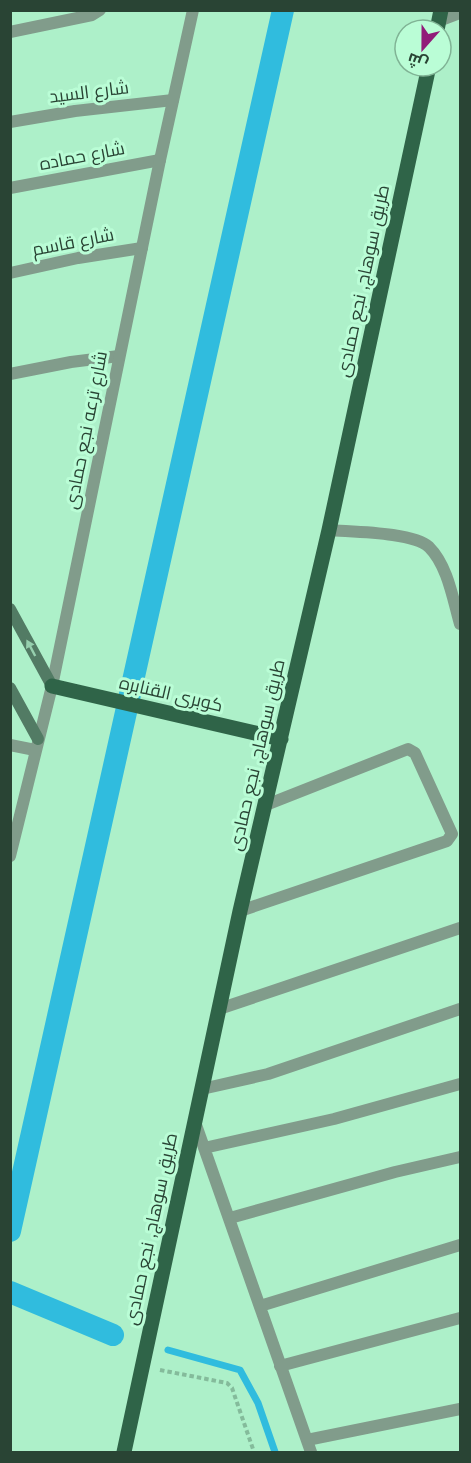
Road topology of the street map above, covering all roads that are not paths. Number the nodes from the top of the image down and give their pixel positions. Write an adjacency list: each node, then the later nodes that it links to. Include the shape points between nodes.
1 (193, 10): 7 (street, شارع ترعه نجع حمادى)
2 (96, 13): 5 (street)
3 (460, 13): 4 (street)
4 (445, 18)
5 (10, 32)
6 (426, 78): 15 (main road, طريق سوهاج, نجع حمادى)
7 (173, 100): 8 (street, شارع السيد); 9 (street, شارع ترعه نجع حمادى)
8 (10, 122)
9 (160, 160): 10 (street, شارع حماده); 11 (street, شارع ترعه نجع حمادى)
10 (10, 188)
11 (142, 248): 12 (street, شارع قاسم); 13 (street, شارع ترعه نجع حمادى)
12 (10, 273)
13 (119, 356): 14 (street); 18 (street, شارع ترعه نجع حمادى)
14 (10, 374)
15 (329, 530): 17 (street, via 407,538 427,545 441,566); 20 (main road, طريق سوهاج, نجع حمادى)
16 (10, 609): 18 (main road, one-way to 16)
17 (460, 624)
18 (52, 686): 20 (main road, كوبرى القنابره); 21 (street, شارع ترعه نجع حمادى)
19 (10, 688): 21 (main road)
20 (281, 739): 23 (main road, طريق سوهاج, نجع حمادى)
21 (37, 744): 22 (street); 24 (street, شارع ترعه نجع حمادى)
22 (10, 745)
23 (266, 805): 25 (main road, طريق سوهاج, نجع حمادى); 25 (street, via 408,749 415,753 452,834 447,841 384,864)
24 (10, 856)
25 (240, 911): 27 (main road, طريق سوهاج, نجع حمادى)
26 (460, 928): 27 (street)
27 (219, 1009): 30 (main road, طريق سوهاج, نجع حمادى)
28 (460, 1009): 30 (street, via 268,1074)
29 (460, 1084): 32 (street, via 334,1119)
30 (202, 1089): 31 (main road, طريق سوهاج, نجع حمادى)
31 (195, 1122): 32 (street); 41 (main road, طريق سوهاج, نجع حمادى)
32 (204, 1148): 34 (street)
33 (460, 1157): 34 (street)
34 (230, 1218): 36 (street)
35 (460, 1245): 36 (street)
36 (260, 1306): 38 (street)
37 (460, 1318): 38 (street)
38 (280, 1366): 40 (street)
39 (460, 1409): 40 (street)
40 (309, 1446)
41 (124, 1452)

